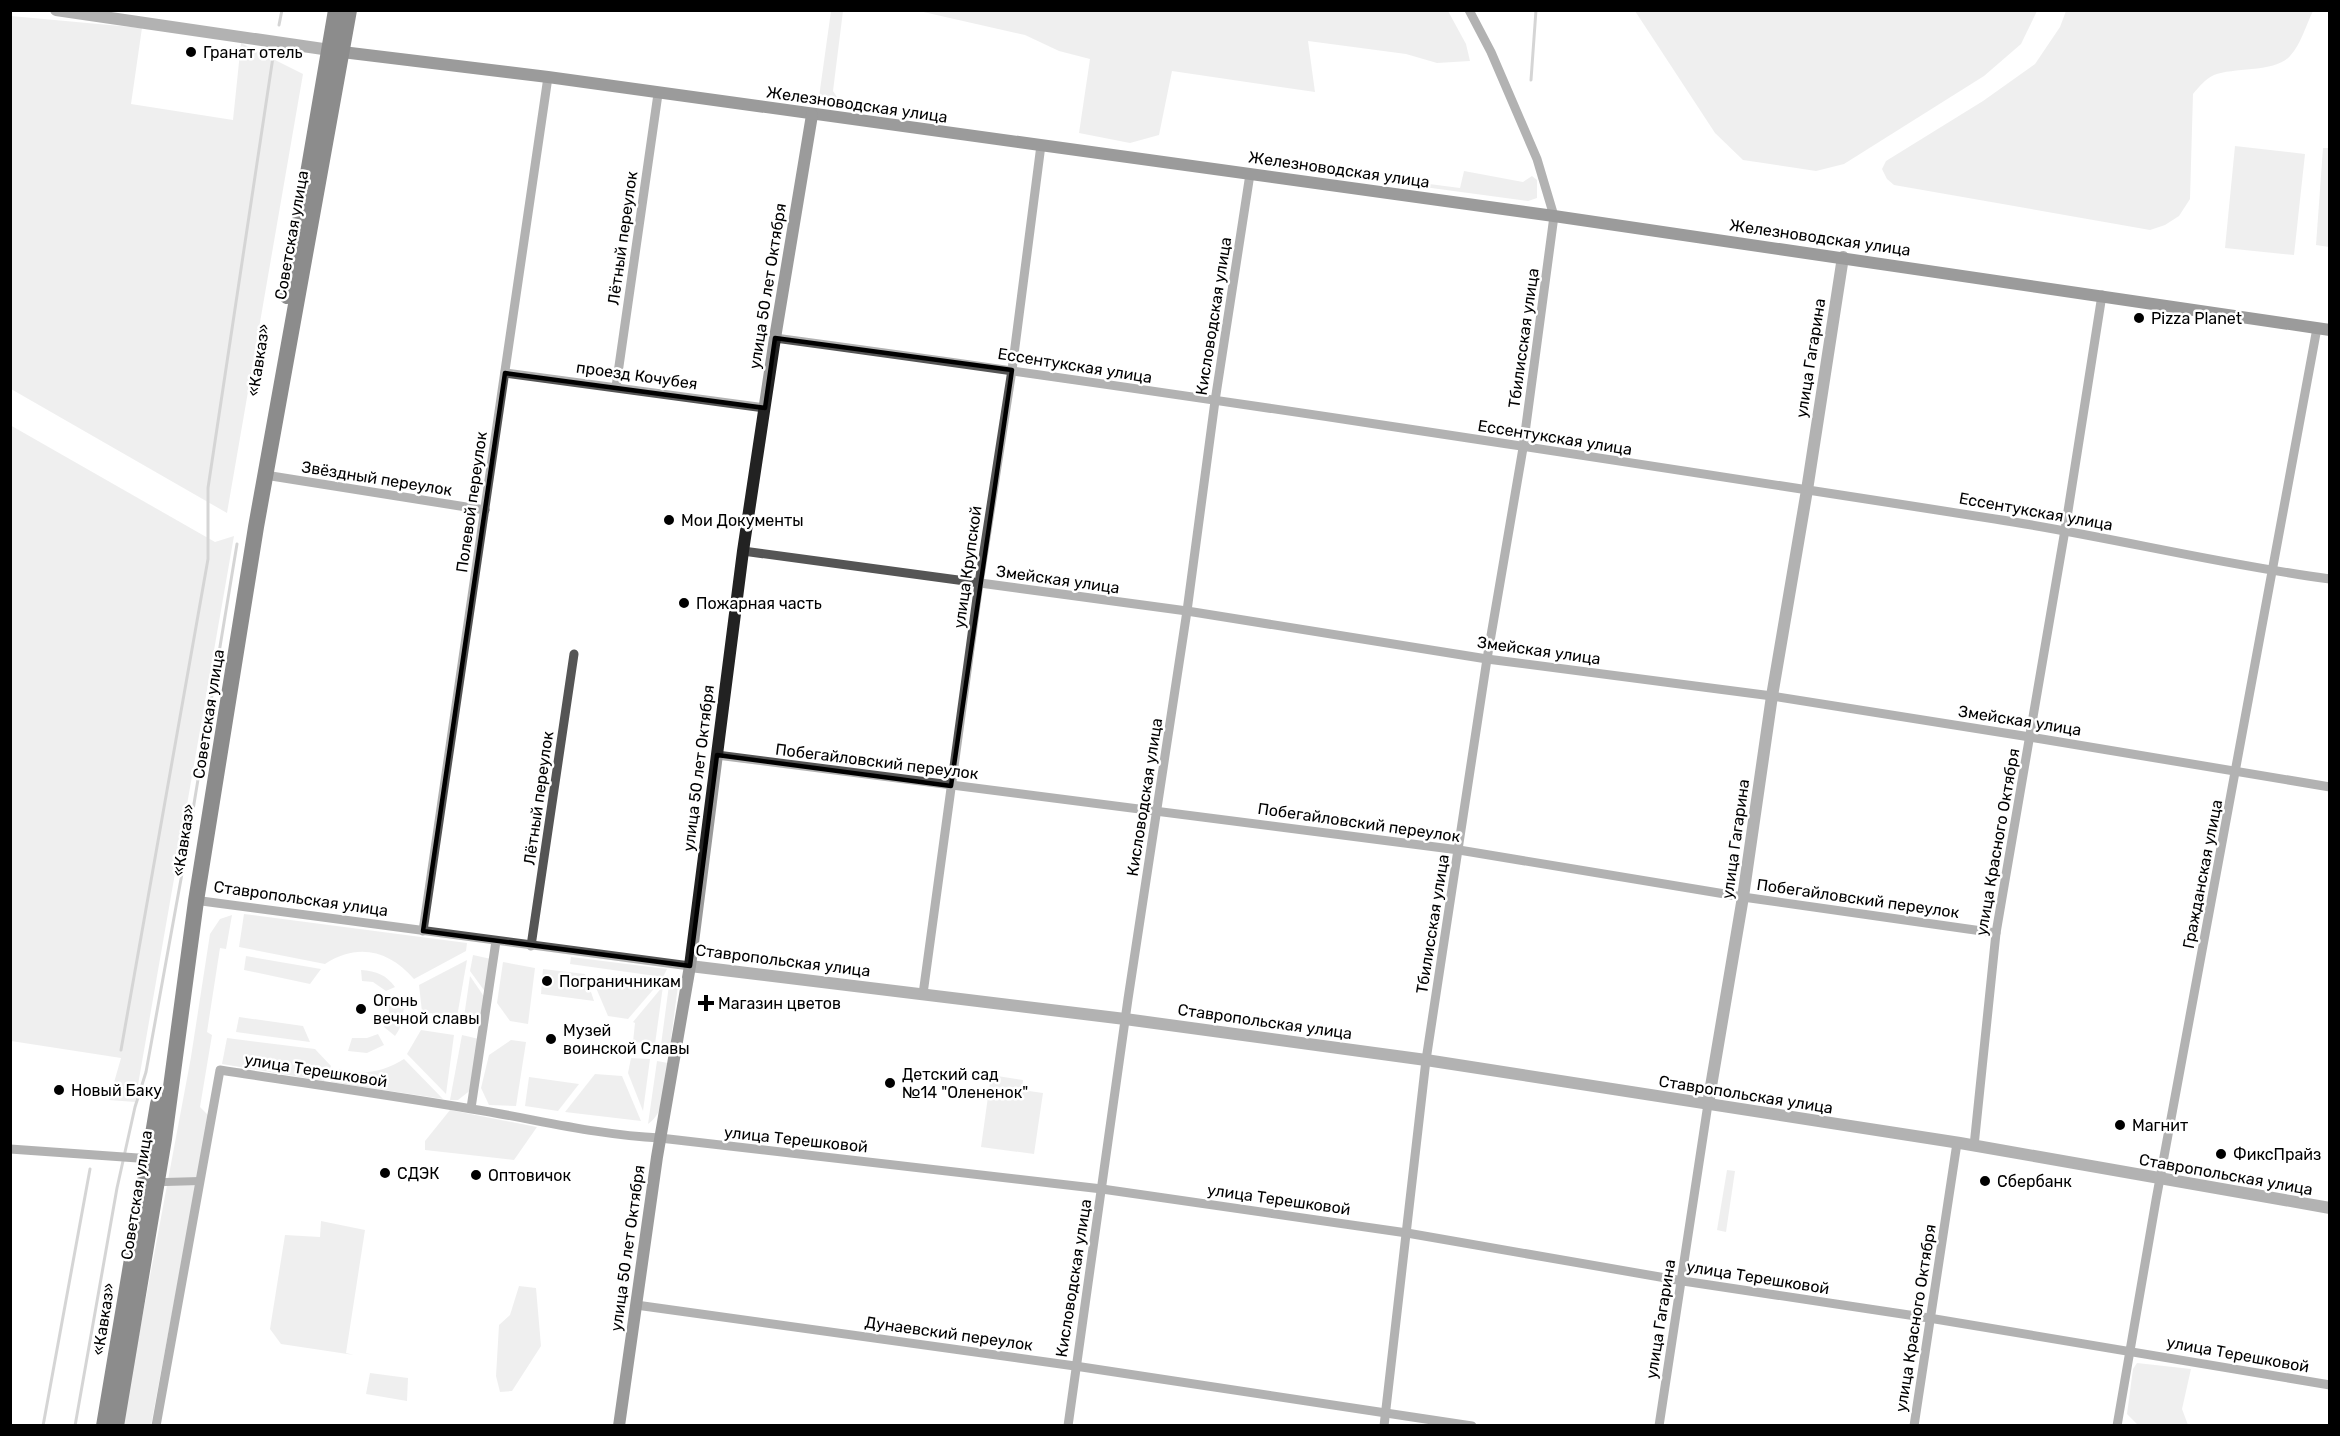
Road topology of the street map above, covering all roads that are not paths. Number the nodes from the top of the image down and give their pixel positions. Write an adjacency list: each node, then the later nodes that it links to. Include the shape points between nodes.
1 (56, 10): 5 (street)
2 (336, 10): 5 (highway, «Кавказ»)
3 (349, 10): 5 (highway, Советская улица)
4 (1469, 10): 11 (street, via 1538,159)
5 (336, 51): 6 (main road, Железноводская улица); 22 (highway, Советская улица); 42 (highway, «Кавказ», via 302,201)
6 (548, 77): 7 (main road, Железноводская улица); 17 (street, Полевой переулок)
7 (658, 93): 8 (main road, Железноводская улица); 18 (street, Лётный переулок)
8 (812, 115): 9 (main road, Железноводская улица); 15 (main road, улица 50 лет Октября)
9 (1041, 145): 10 (main road, Железноводская улица); 16 (street, улица Крупской)
10 (1250, 174): 11 (main road, Железноводская улица); 19 (street, Кисловодская улица)
11 (1554, 216): 12 (main road, Железноводская улица); 21 (street, Тбилисская улица)
12 (1843, 257): 13 (main road, Железноводская улица); 23 (street, улица Гагарина)
13 (2102, 295): 14 (main road, Железноводская улица); 25 (street, улица Красного Октября)
14 (2323, 329): 27 (street, Гражданская улица)
15 (775, 338): 16 (street, Ессентукская улица); 20 (main road, улица 50 лет Октября)
16 (1012, 370): 19 (street, Ессентукская улица); 29 (street, улица Крупской)
17 (505, 373): 18 (street, проезд Кочубея); 24 (street, Полевой переулок)
18 (616, 387): 20 (street, проезд Кочубея)
19 (1215, 401): 21 (street, Ессентукская улица); 30 (street, Кисловодская улица)
20 (765, 408): 26 (main road, улица 50 лет Октября)
21 (1523, 448): 23 (street, Ессентукская улица); 32 (street, Тбилисская улица)
22 (265, 476): 24 (street, Звёздный переулок); 42 (highway, Советская улица)
23 (1807, 490): 25 (street, Ессентукская улица); 33 (street, улица Гагарина)
24 (485, 510): 43 (street, Полевой переулок)
25 (2066, 530): 27 (street, Ессентукская улица); 34 (street, улица Красного Октября)
26 (743, 551): 29 (street, Змейская улица); 35 (main road, улица 50 лет Октября)
27 (2272, 572): 28 (street, Ессентукская улица); 36 (street, Гражданская улица)
28 (2330, 579)
29 (979, 583): 30 (street, Змейская улица); 37 (street, улица Крупской)
30 (1187, 611): 32 (street, Змейская улица); 39 (street, Кисловодская улица)
31 (574, 654): 46 (street, Лётный переулок)
32 (1486, 659): 33 (street, Змейская улица); 40 (street, Тбилисская улица)
33 (1772, 696): 34 (street, Змейская улица); 41 (street, улица Гагарина)
34 (2030, 736): 36 (street, Змейская улица); 44 (street, улица Красного Октября)
35 (717, 754): 37 (street, Побегайловский переулок); 47 (main road, улица 50 лет Октября)
36 (2236, 773): 38 (street, Змейская улица); 58 (street, Гражданская улица)
37 (951, 786): 39 (street, Побегайловский переулок); 48 (street, улица Крупской)
38 (2330, 787)
39 (1157, 811): 40 (street, Побегайловский переулок); 49 (street, Кисловодская улица)
40 (1459, 850): 41 (street, Побегайловский переулок); 50 (street, Тбилисская улица)
41 (1743, 897): 44 (street, Побегайловский переулок); 51 (street, улица Гагарина)
42 (194, 900): 43 (street, Ставропольская улица); 57 (highway, Советская улица)
43 (423, 931): 45 (street, Ставропольская улица)
44 (1996, 933): 55 (street, улица Красного Октября)
45 (496, 940): 46 (street, Ставропольская улица); 52 (street)
46 (531, 946): 47 (street, Ставропольская улица)
47 (690, 966): 48 (street, Ставропольская улица); 53 (main road, улица 50 лет Октября)
48 (923, 994): 49 (street, Ставропольская улица)
49 (1125, 1019): 50 (street, Ставропольская улица); 61 (street, Кисловодская улица)
50 (1426, 1060): 51 (street, Ставропольская улица); 63 (street, Тбилисская улица)
51 (1708, 1104): 54 (street, Ставропольская улица); 64 (street, улица Гагарина)
52 (471, 1108): 53 (street, улица Терешковой, via 551,1125); 59 (street, улица Терешковой, via 220,1070)
53 (660, 1138): 61 (street, улица Терешковой); 65 (main road, улица 50 лет Октября)
54 (1957, 1143): 55 (street, Ставропольская улица); 66 (street, улица Красного Октября)
55 (1974, 1146): 58 (street, Ставропольская улица)
56 (10, 1149): 57 (street)
57 (155, 1159): 71 (highway, «Кавказ»); 72 (highway, Советская улица)
58 (2160, 1179): 62 (street, Ставропольская улица); 67 (street, Гражданская улица)
59 (200, 1181): 60 (street); 73 (street)
60 (165, 1182)
61 (1102, 1189): 63 (street, улица Терешковой); 68 (street, Кисловодская улица)
62 (2330, 1208)
63 (1407, 1233): 64 (street, улица Терешковой); 70 (street, Тбилисская улица)
64 (1683, 1281): 66 (street, улица Терешковой); 78 (street, улица Гагарина)
65 (636, 1305): 68 (street, Дунаевский переулок); 74 (main road, улица 50 лет Октября)
66 (1929, 1318): 67 (street, улица Терешковой); 79 (street, улица Красного Октября)
67 (2129, 1350): 69 (street, улица Терешковой); 80 (street, Гражданская улица)
68 (1075, 1366): 70 (street, Дунаевский переулок); 75 (street, Кисловодская улица)
69 (2330, 1385)
70 (1386, 1412): 76 (street, Тбилисская улица); 77 (street, Дунаевский переулок)
71 (104, 1425)
72 (116, 1425)
73 (156, 1425)
74 (619, 1425)
75 (1068, 1425)
76 (1384, 1425)
77 (1472, 1425)
78 (1659, 1425)
79 (1914, 1425)
80 (2117, 1425)

